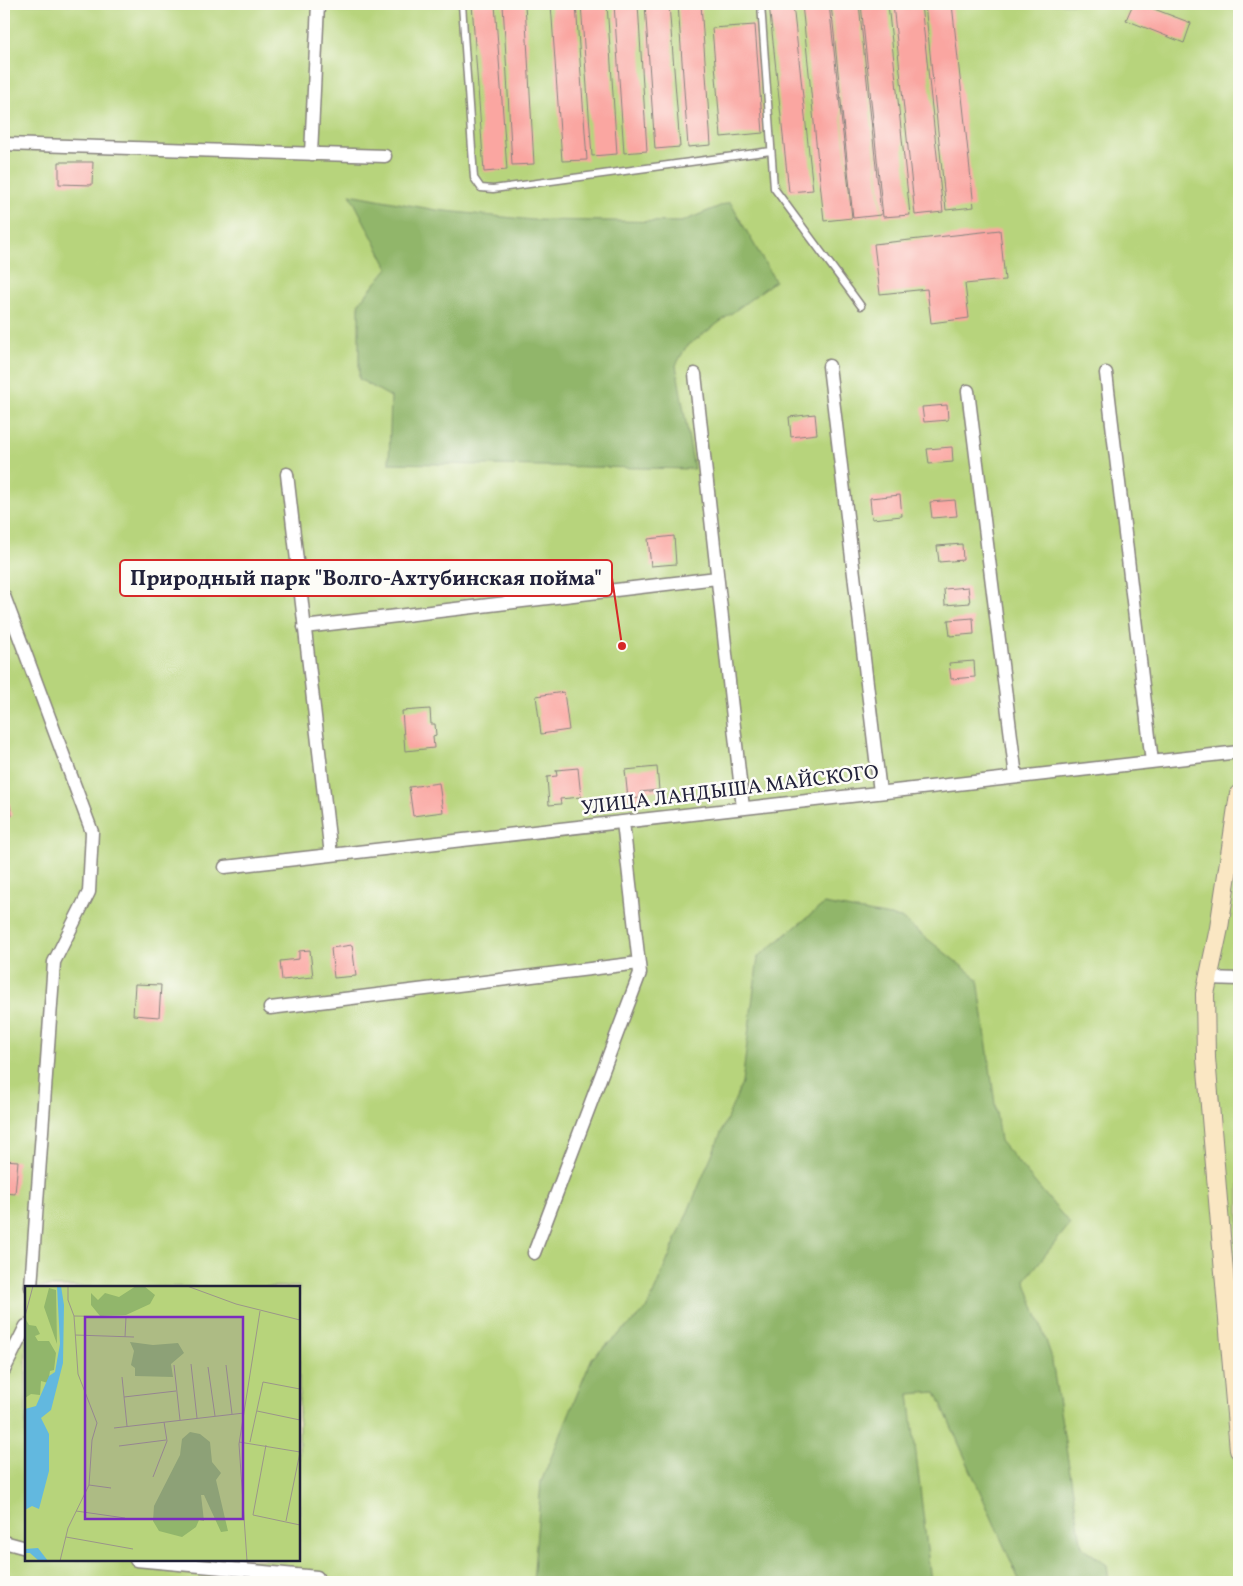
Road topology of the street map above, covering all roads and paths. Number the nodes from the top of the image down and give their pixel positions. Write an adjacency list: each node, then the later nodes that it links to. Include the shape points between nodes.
1 (318, 4): 6 (street)
2 (462, 4): 5 (lane, via 474,178 481,188 493,189)
3 (761, 4): 5 (lane)
4 (4, 144): 6 (street)
5 (771, 151): 8 (lane, via 774,188)
6 (311, 154): 7 (street)
7 (385, 156)
8 (861, 306)
9 (829, 366): 20 (street)
10 (1106, 373): 18 (street)
11 (695, 374): 14 (street)
12 (968, 391): 19 (street)
13 (286, 474): 16 (street)
14 (717, 578): 16 (street); 22 (street)
15 (4, 596): 31 (street, via 92,832 89,892 54,962)
16 (304, 627): 24 (street)
17 (1239, 752): 18 (street, УЛИЦА ЛАНДЫША МАЙСКОГО)
18 (1152, 762): 19 (street, УЛИЦА ЛАНДЫША МАЙСКОГО)
19 (1016, 777): 20 (street, УЛИЦА ЛАНДЫША МАЙСКОГО)
20 (880, 792): 22 (street, УЛИЦА ЛАНДЫША МАЙСКОГО)
21 (1239, 794): 27 (street, via 1220,928)
22 (743, 808): 23 (street, УЛИЦА ЛАНДЫША МАЙСКОГО)
23 (623, 822): 24 (street, УЛИЦА ЛАНДЫША МАЙСКОГО); 26 (street)
24 (331, 855): 25 (street, УЛИЦА ЛАНДЫША МАЙСКОГО)
25 (225, 867)
26 (639, 963): 29 (street); 30 (street, via 640,973)
27 (1208, 978): 28 (street); 34 (street, via 1205,994 1206,1058)
28 (1239, 979)
29 (270, 1008)
30 (534, 1253)
31 (31, 1286)
32 (25, 1328): 33 (street)
33 (4, 1370)
34 (1239, 1450)
35 (4, 1542): 36 (street)
36 (25, 1548)
37 (147, 1561): 38 (street)
38 (317, 1577)

